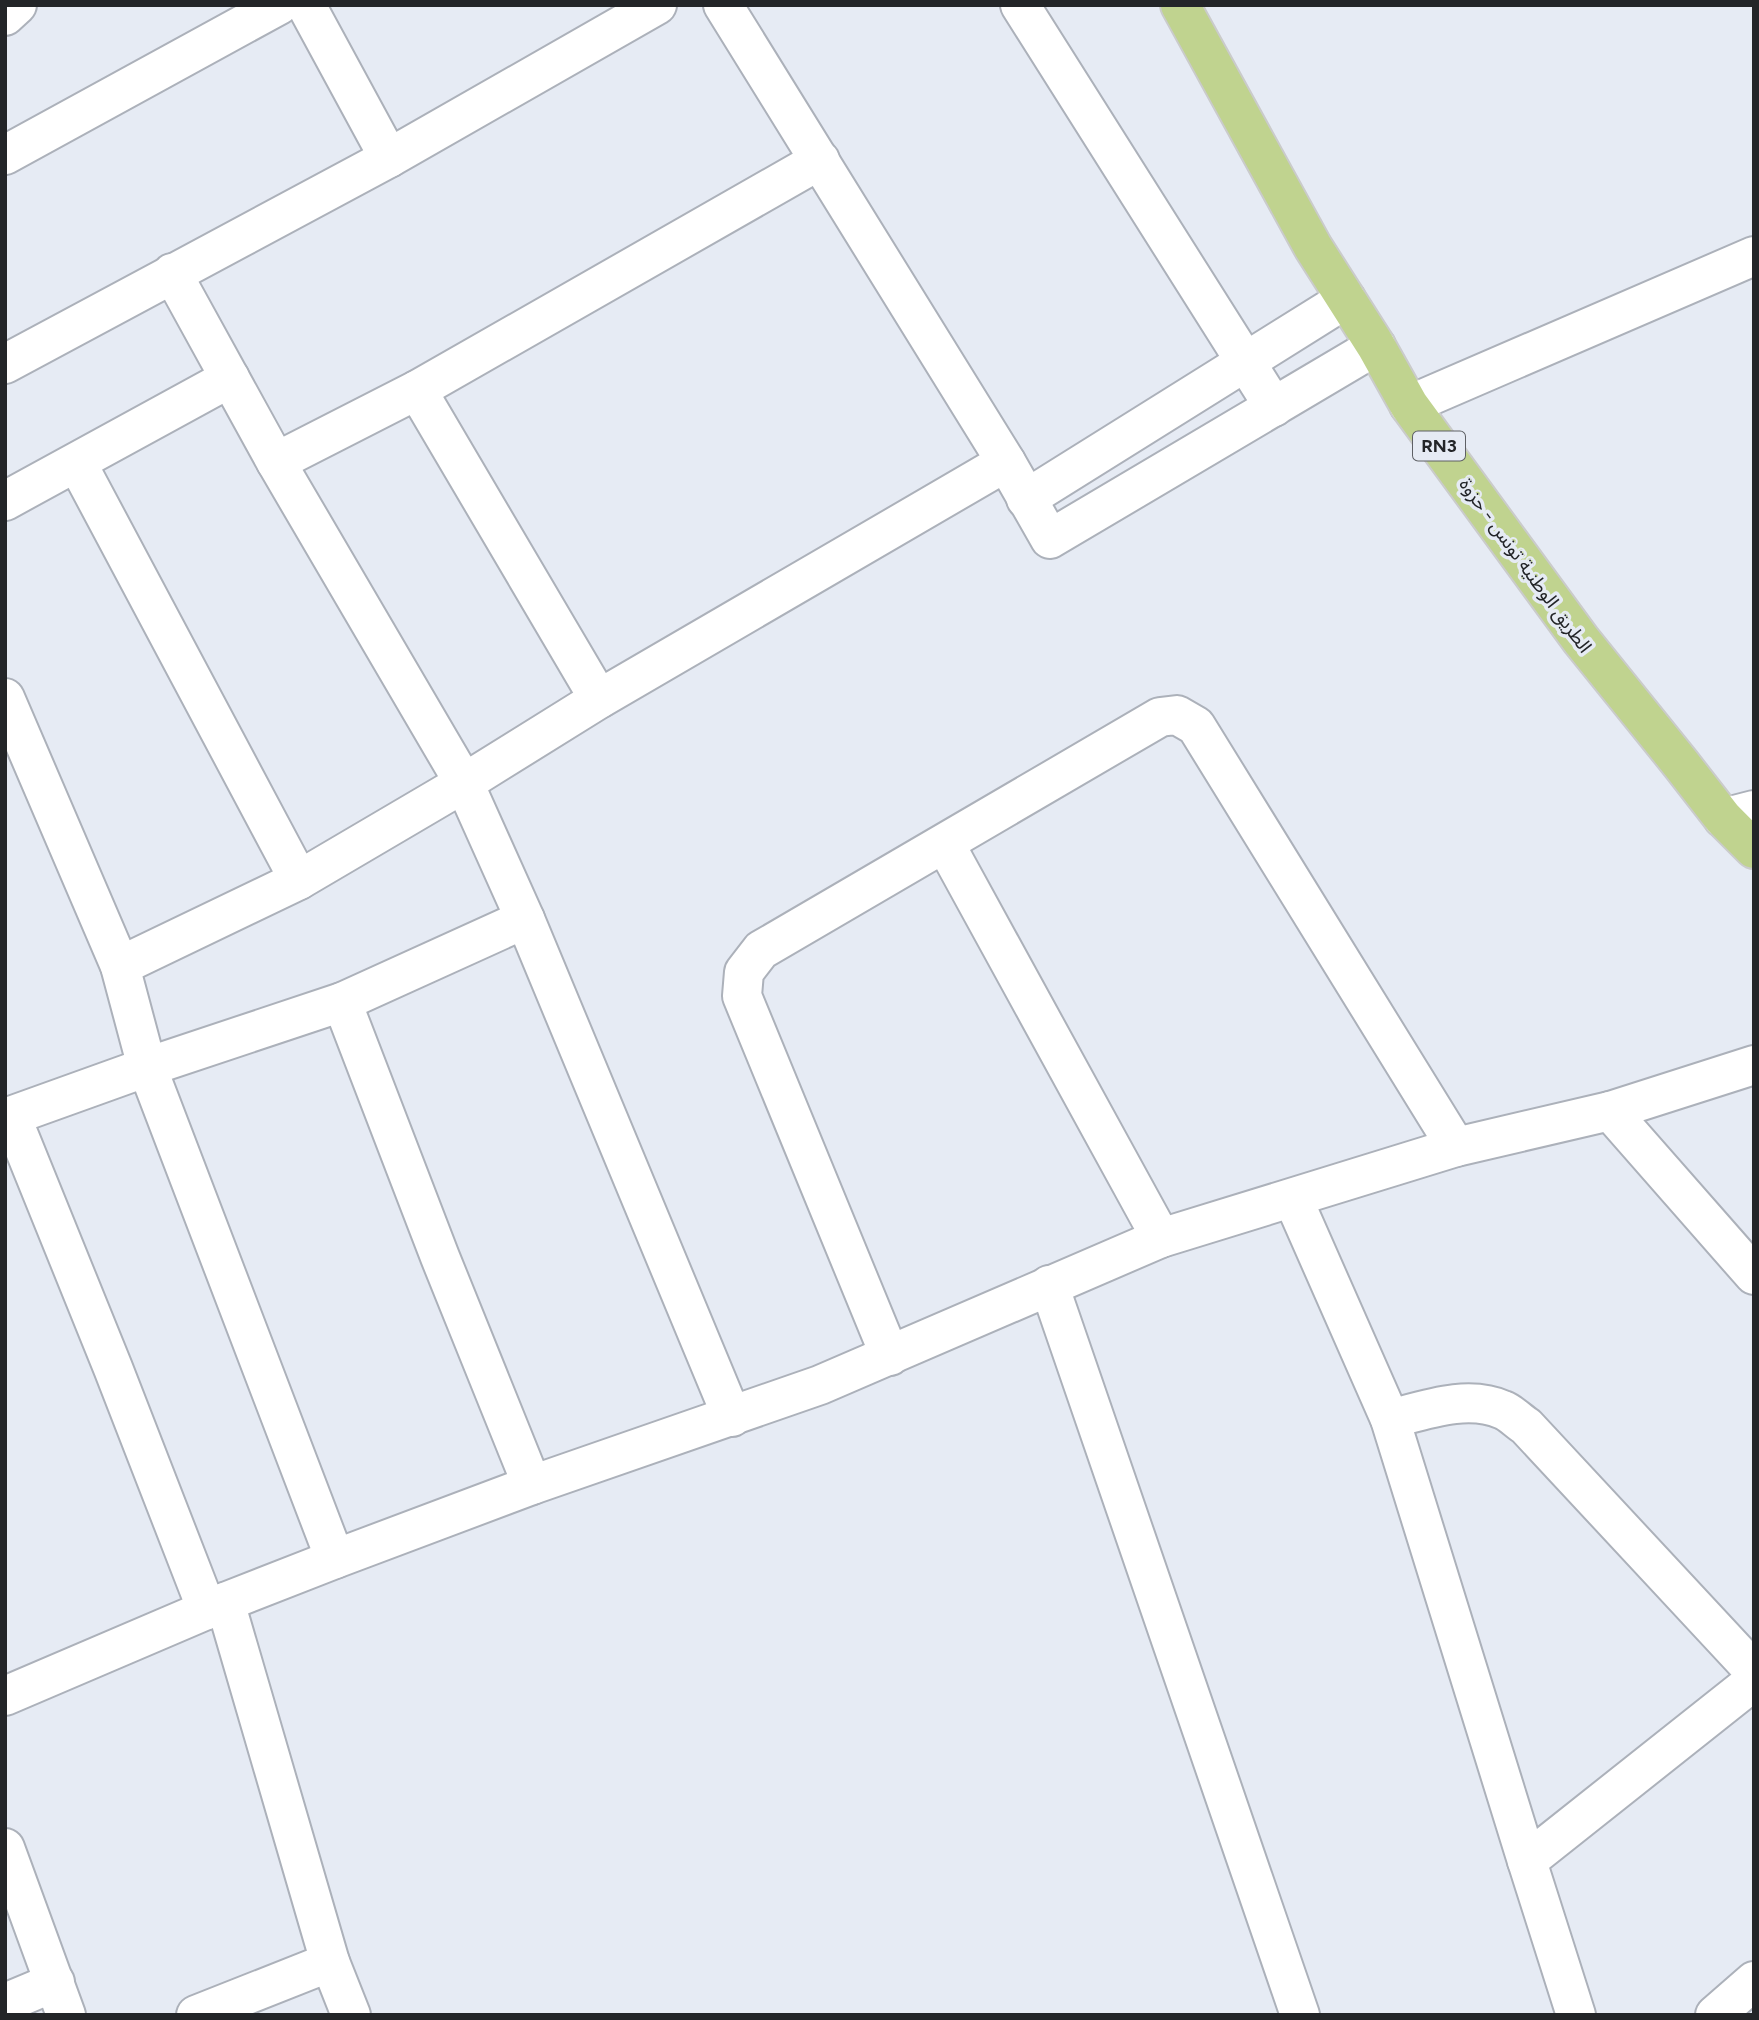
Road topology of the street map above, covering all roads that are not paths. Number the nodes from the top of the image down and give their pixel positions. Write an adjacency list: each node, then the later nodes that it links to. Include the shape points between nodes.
1 (17, 5): 8 (street)
2 (279, 5): 9 (street)
3 (306, 5): 10 (street)
4 (657, 5): 10 (street)
5 (723, 5): 11 (street)
6 (1020, 5): 16 (street)
7 (1180, 5): 14 (main road, الطريق الوطنية تونس - حزوة / RN3)
8 (5, 16)
9 (5, 155)
10 (389, 158): 13 (street)
11 (820, 160): 19 (street); 23 (street)
12 (1754, 256): 20 (street)
13 (172, 273): 17 (street); 18 (street)
14 (1346, 299): 15 (main road, الطريق الوطنية تونس - حزوة / RN3); 16 (street)
15 (1376, 345): 20 (main road, الطريق الوطنية تونس - حزوة / RN3); 21 (street)
16 (1247, 363): 21 (street); 25 (street)
17 (5, 364)
18 (230, 378): 22 (street); 24 (street)
19 (417, 390): 22 (street); 28 (street)
20 (1409, 405): 30 (main road, الطريق الوطنية تونس - حزوة / RN3, via 1581,640 1682,764)
21 (1274, 407): 25 (street, via 1052,539)
22 (276, 462): 29 (street)
23 (1006, 462): 25 (street); 28 (street)
24 (77, 463): 26 (street); 33 (street)
25 (1026, 499)
26 (5, 501)
27 (5, 698): 35 (street)
28 (599, 699): 29 (street)
29 (464, 783): 33 (street); 34 (street)
30 (1738, 814): 32 (main road, الطريق الوطنية تونس - حزوة / RN3)
31 (945, 844): 41 (street, via 1160,717 1177,715 1196,726); 43 (street); 46 (street, via 761,950 744,972 742,996)
32 (1754, 849)
33 (299, 880): 35 (street)
34 (525, 919): 36 (street); 47 (street)
35 (120, 966): 38 (street)
36 (342, 1002): 38 (street); 49 (street)
37 (1754, 1065): 39 (street)
38 (147, 1067): 40 (street); 50 (street)
39 (1611, 1111): 41 (street); 44 (street)
40 (8, 1117): 51 (street)
41 (1456, 1147): 42 (street)
42 (1293, 1199): 43 (street); 48 (street)
43 (1161, 1238): 45 (street)
44 (1754, 1275)
45 (1049, 1284): 46 (street); 63 (street)
46 (890, 1356): 47 (street)
47 (732, 1417): 49 (street)
48 (1390, 1419): 52 (street, via 1450,1404 1503,1409 1525,1426); 56 (street)
49 (532, 1485): 50 (street)
50 (335, 1559): 51 (street)
51 (216, 1606): 54 (street); 57 (street)
52 (1754, 1671)
53 (1754, 1681): 56 (street)
54 (5, 1696)
55 (5, 1848): 59 (street)
56 (1527, 1861): 64 (street)
57 (330, 1962): 61 (street); 62 (street)
58 (1754, 1981): 65 (street)
59 (61, 1998): 60 (street)
60 (5, 2003)
61 (196, 2015)
62 (351, 2015)
63 (1300, 2015)
64 (1576, 2015)
65 (1716, 2015)

